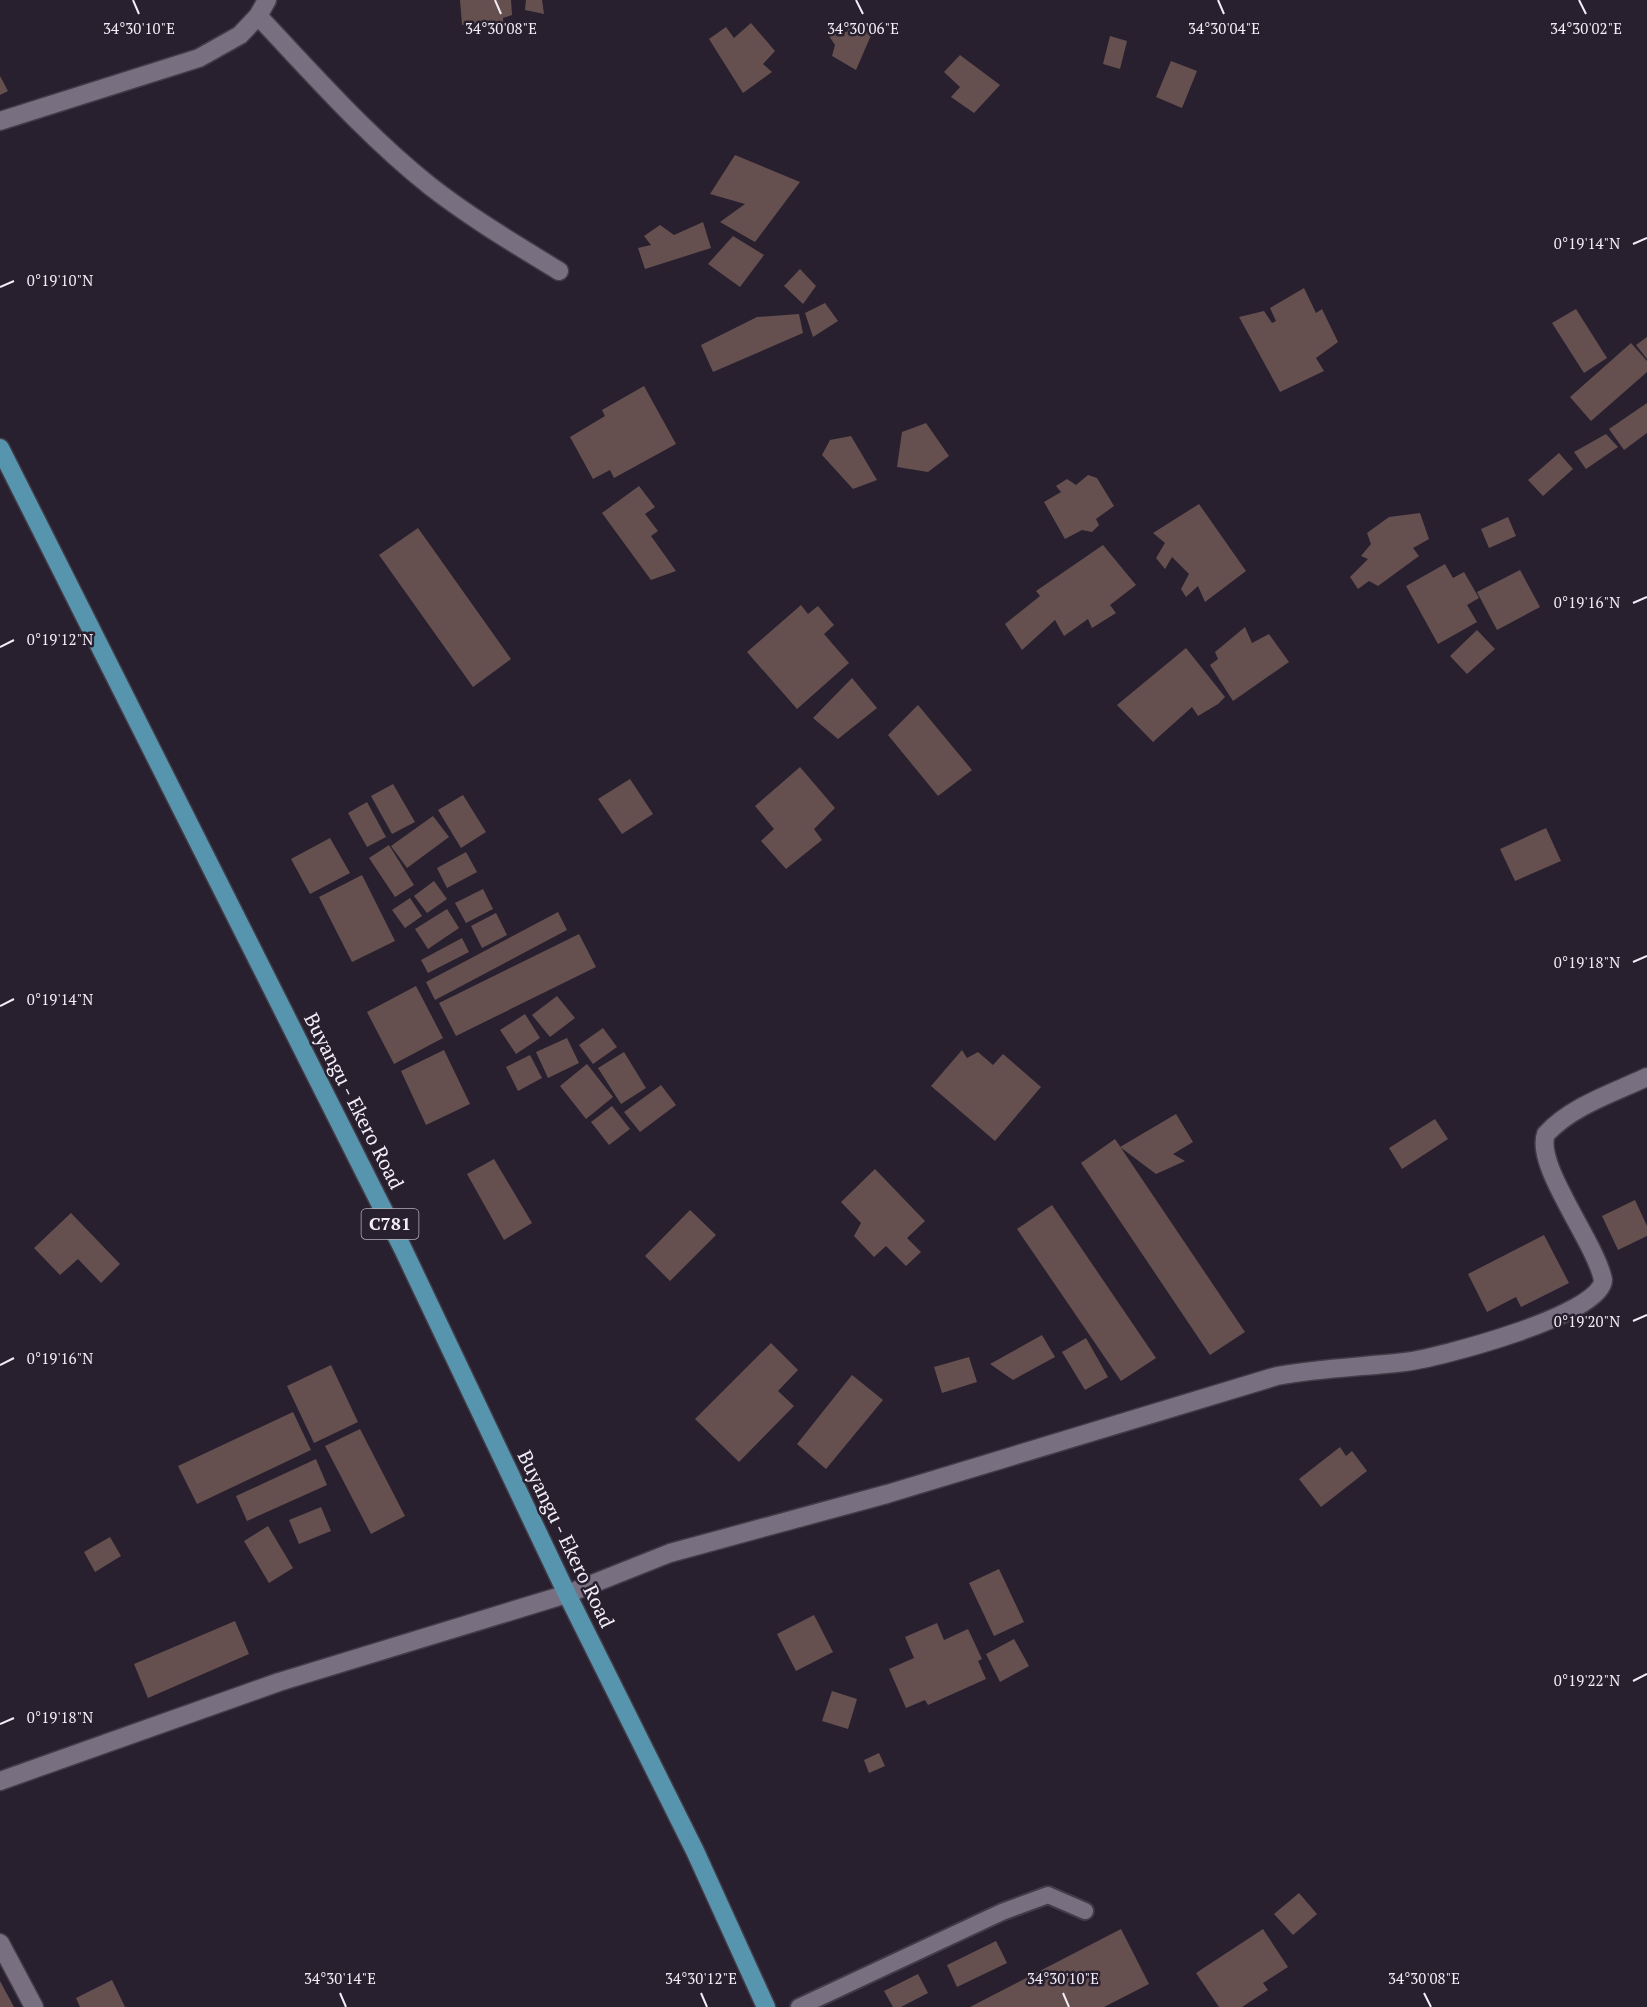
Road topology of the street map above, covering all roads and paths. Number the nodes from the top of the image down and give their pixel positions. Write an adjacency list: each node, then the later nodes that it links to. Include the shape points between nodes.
1 (267, 0): 2 (street)
2 (258, 16): 3 (street, via 240,35 198,58); 4 (street, via 388,149 429,185 483,225)
3 (0, 121)
4 (560, 271)
5 (0, 448): 7 (main road, Buyangu - Ekero Road / C781, via 403,1249)
6 (1647, 1077): 7 (street, via 1589,1104 1546,1134 1543,1147 1551,1171 1593,1252 1603,1280 1599,1291 1589,1300 1554,1319 1407,1362 1319,1368 1277,1376 898,1490 670,1552)
7 (567, 1594): 8 (street, via 279,1682); 12 (main road, Buyangu - Ekero Road / C781, via 695,1851)
8 (0, 1781)
9 (1085, 1911): 13 (lane, via 1048,1895 1002,1912)
10 (0, 1943): 11 (street)
11 (34, 2007)
12 (766, 2007)
13 (799, 2007)

